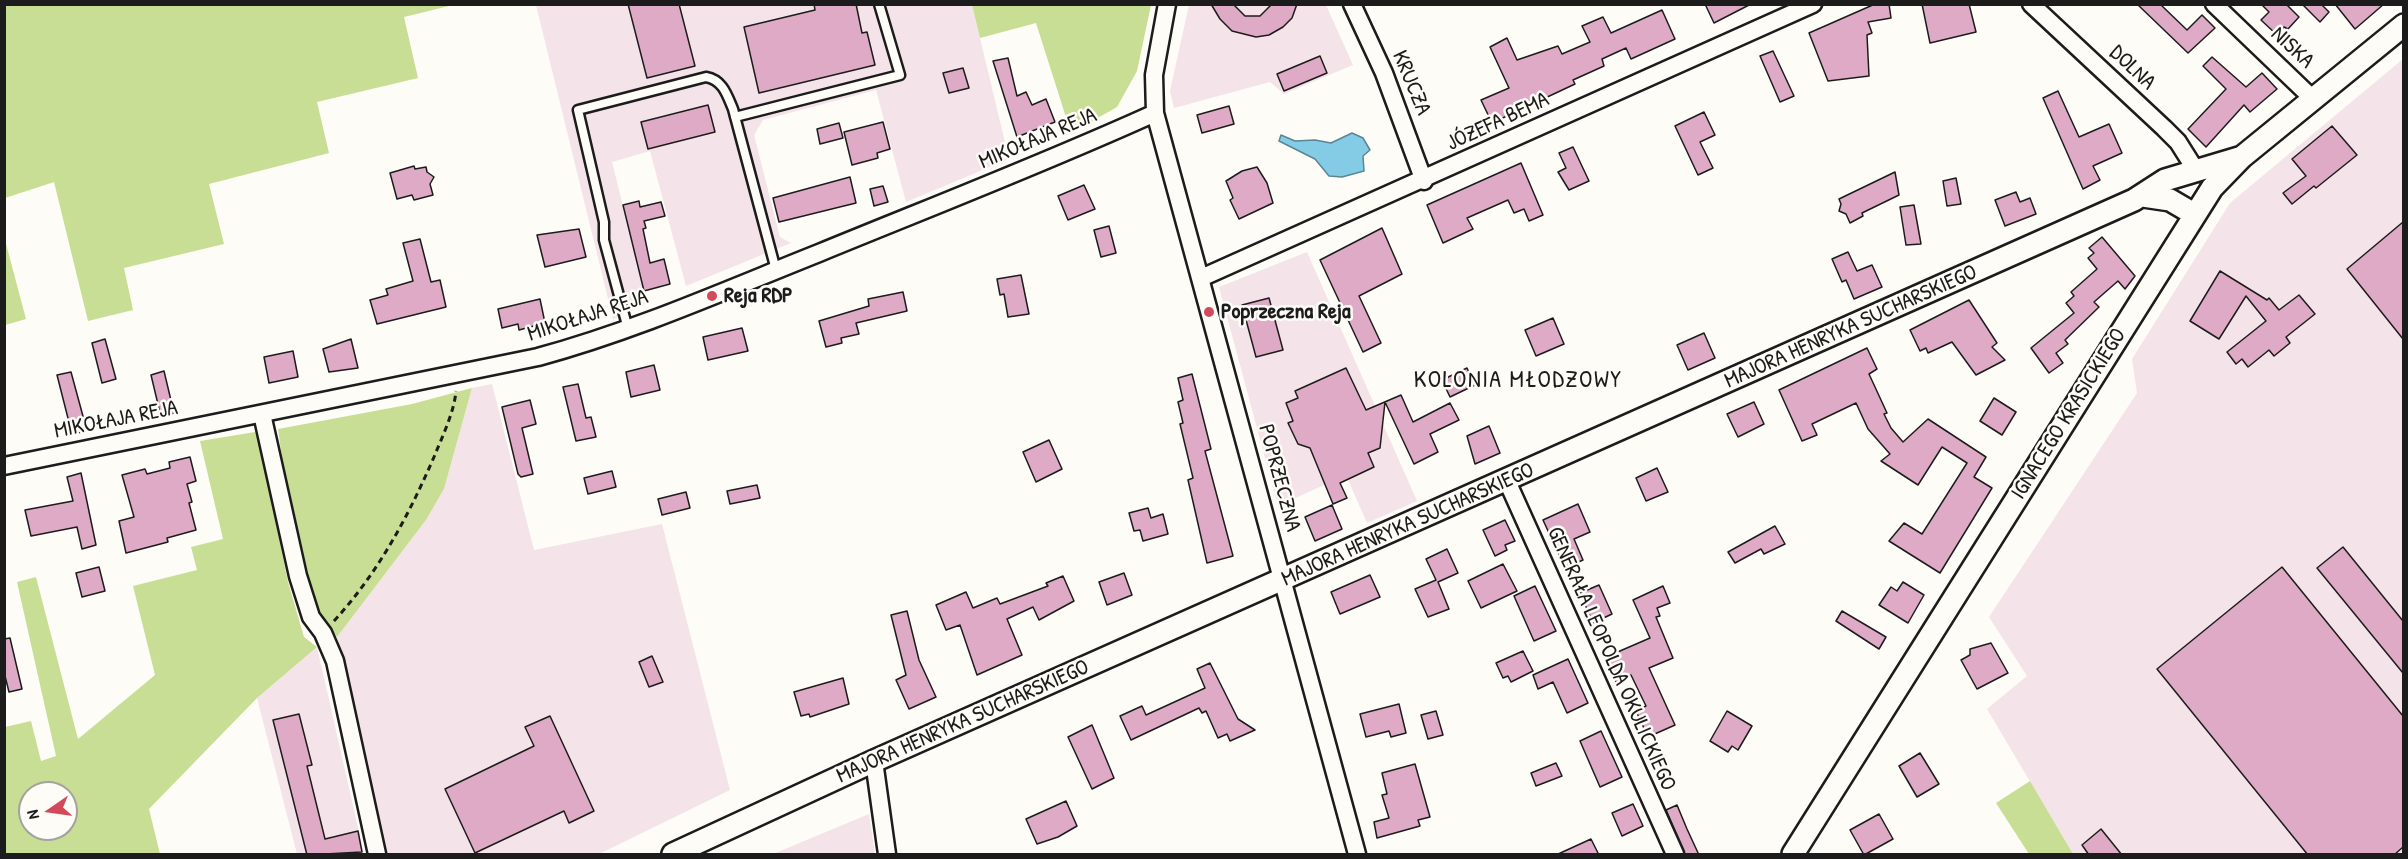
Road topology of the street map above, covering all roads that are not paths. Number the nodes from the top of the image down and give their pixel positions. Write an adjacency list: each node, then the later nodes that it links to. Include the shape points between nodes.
1 (879, 4): 10 (lane, via 900,75)
2 (1167, 4): 9 (street, POPRZECZNA, via 1154,75)
3 (1352, 4): 13 (street, KRUCZA, via 1384,73)
4 (1813, 4): 13 (street, JÓZEFA BEMA)
5 (2031, 4): 12 (street, DOLNA, via 2178,142)
6 (2214, 4): 8 (street, NISKA)
7 (2403, 25): 8 (street, IGNACEGO KRASICKIEGO)
8 (2313, 99): 11 (street, IGNACEGO KRASICKIEGO)
9 (1155, 113): 16 (street, MIKOŁAJA REJA); 17 (street, POPRZECZNA)
10 (735, 117): 16 (lane); 18 (lane, via 725,90 716,79 706,77 578,110 604,222 604,240)
11 (2242, 156): 12 (street, MAJORA HENRYKA SUCHARSKIEGO); 15 (street, IGNACEGO KRASICKIEGO)
12 (2195, 169): 14 (street, MAJORA HENRYKA SUCHARSKIEGO, via 2165,180)
13 (1424, 181): 17 (street, JÓZEFA BEMA)
14 (2143, 196): 15 (street, via 2170,200); 21 (street, MAJORA HENRYKA SUCHARSKIEGO)
15 (2194, 214): 29 (street, IGNACEGO KRASICKIEGO)
16 (776, 270): 18 (street, MIKOŁAJA REJA)
17 (1201, 278): 22 (street, POPRZECZNA)
18 (628, 329): 19 (street, MIKOŁAJA REJA, via 538,357)
19 (262, 414): 20 (street, MIKOŁAJA REJA); 24 (street, via 298,576 311,617 323,633 334,662)
20 (4, 466)
21 (1507, 482): 22 (street, MAJORA HENRYKA SUCHARSKIEGO); 28 (street, GENERAŁA LEOPOLDA OKULICKIEGO)
22 (1283, 579): 23 (street, MAJORA HENRYKA SUCHARSKIEGO); 27 (street, POPRZECZNA)
23 (874, 761): 25 (street, MAJORA HENRYKA SUCHARSKIEGO); 26 (street)
24 (377, 855)
25 (673, 855)
26 (887, 855)
27 (1357, 855)
28 (1675, 855)
29 (1793, 855)

